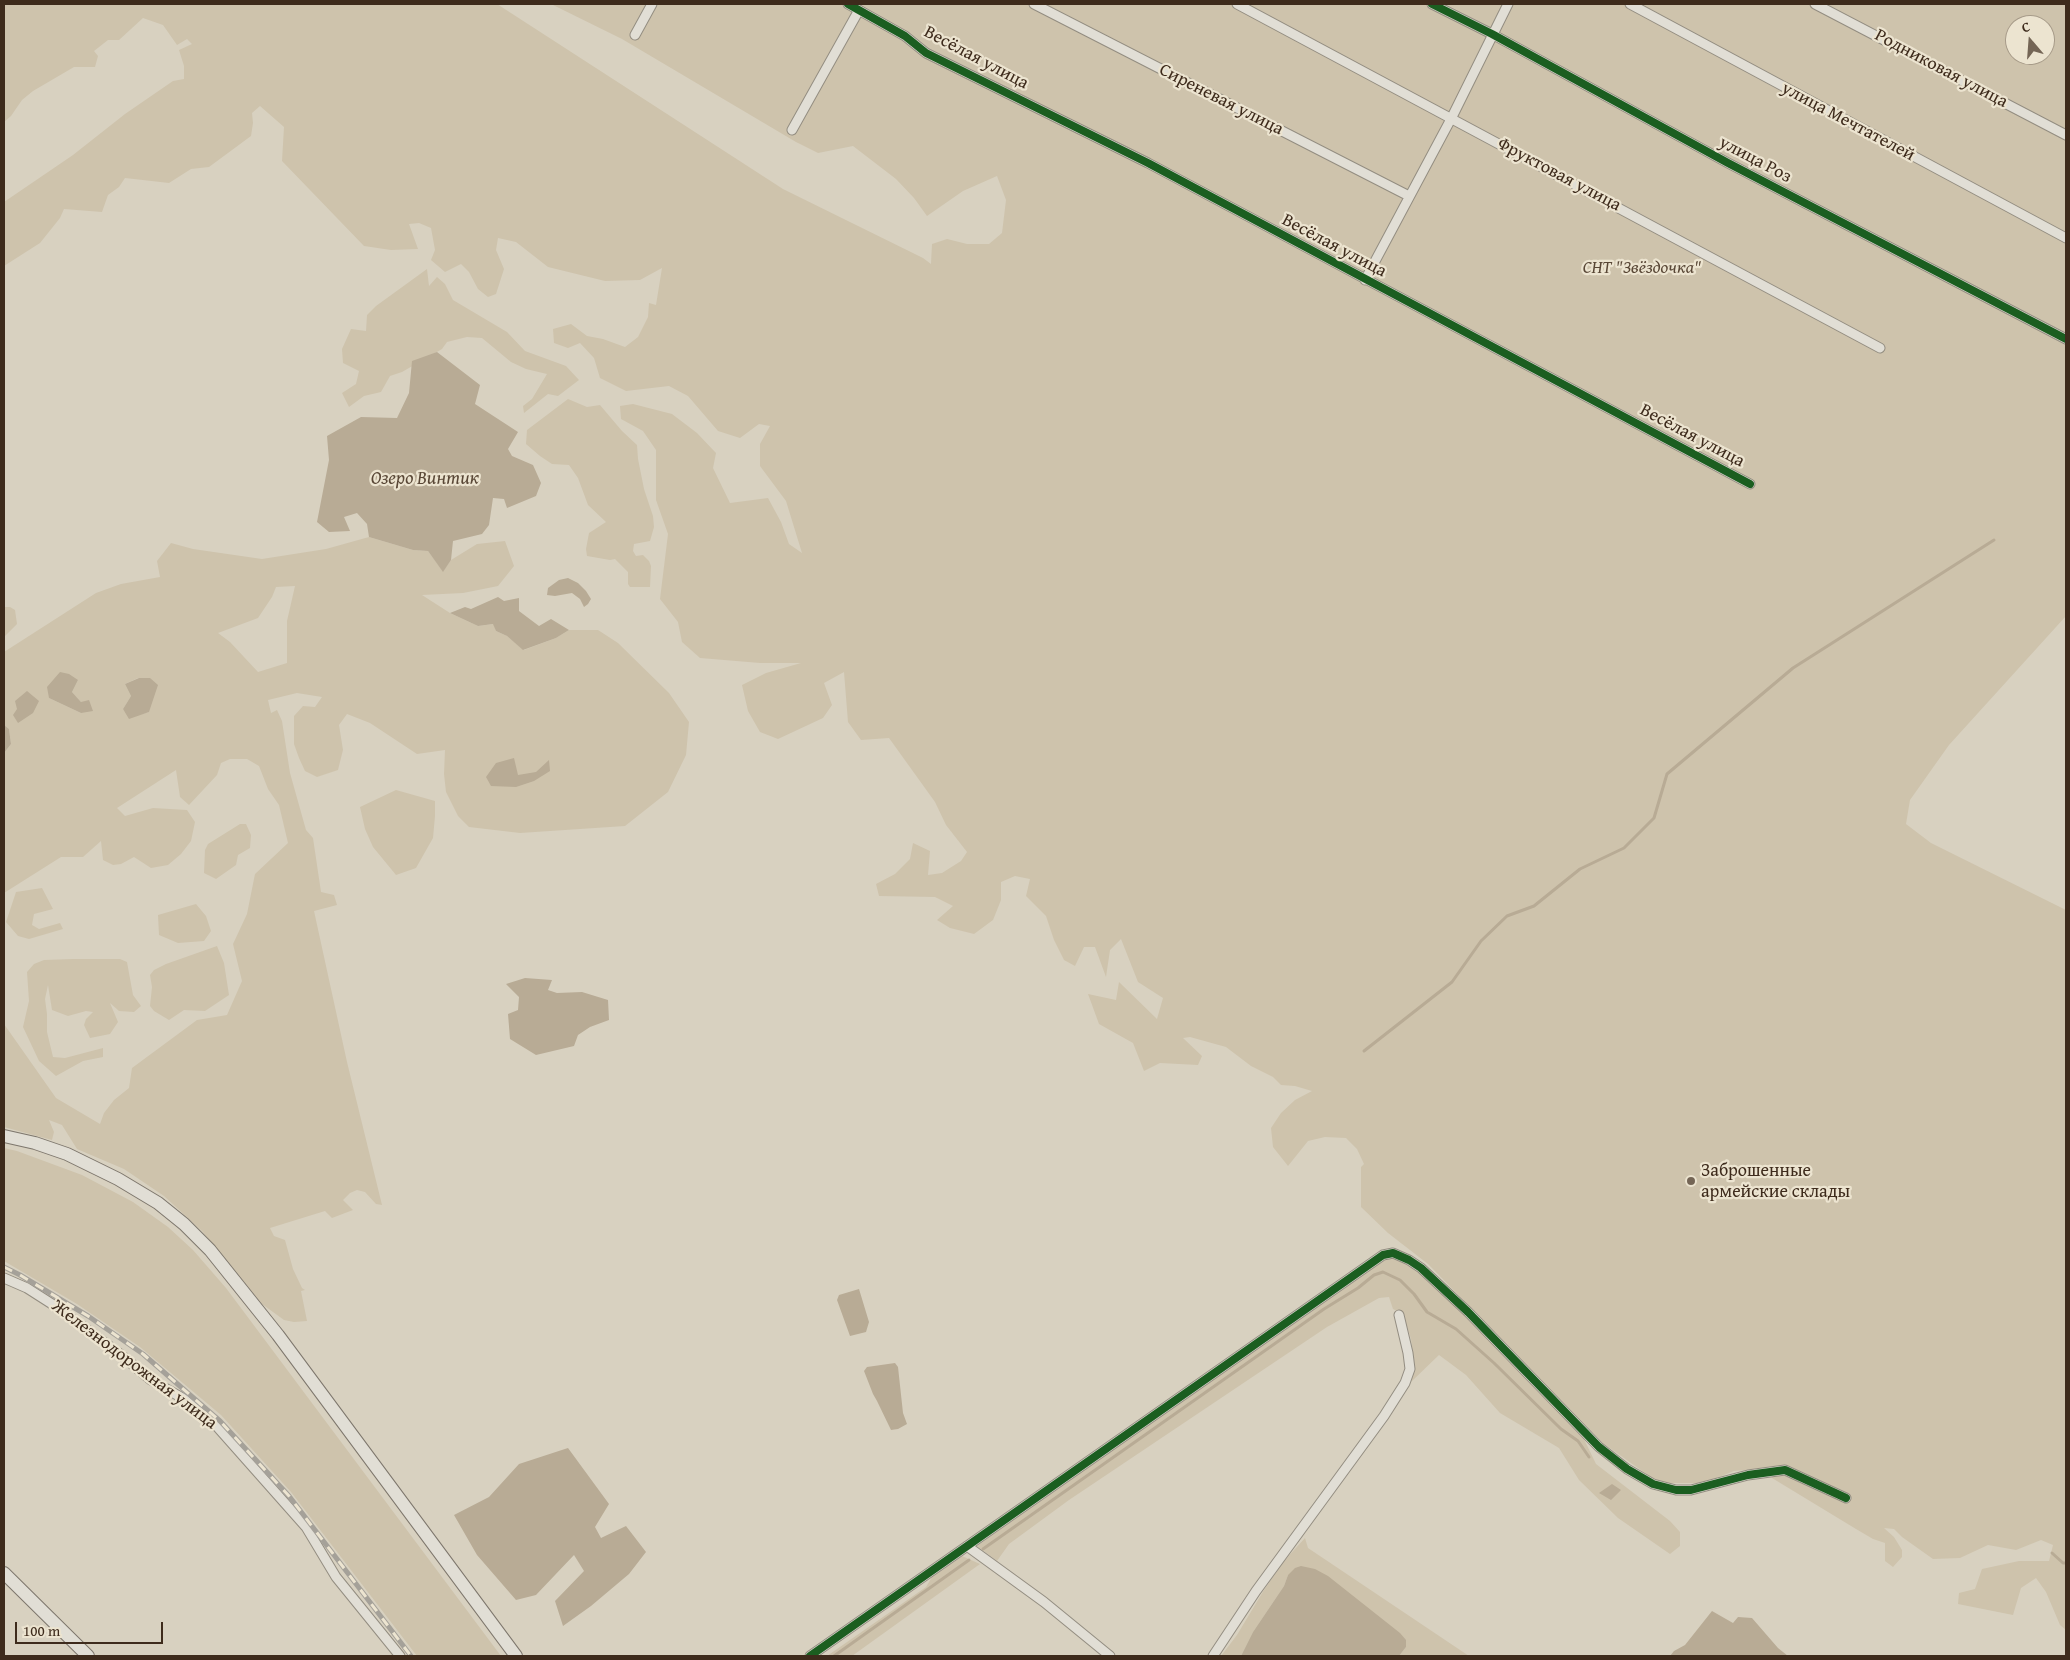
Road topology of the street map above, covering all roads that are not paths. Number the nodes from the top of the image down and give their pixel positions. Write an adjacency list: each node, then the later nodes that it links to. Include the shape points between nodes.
1 (652, 4): 11 (street)
2 (848, 4): 9 (street, Весёлая улица)
3 (1034, 4): 15 (street, Сиреневая улица)
4 (1237, 4): 12 (street, Фруктовая улица)
5 (1432, 4): 10 (street, улица Роз)
6 (1508, 4): 10 (street)
7 (1630, 4): 16 (street, улица Мечтателей)
8 (1815, 4): 14 (street, Родниковая улица)
9 (858, 10): 13 (street); 17 (street, Весёлая улица, via 905,36 926,53 1148,163)
10 (1492, 34): 12 (street); 18 (street, улица Роз, via 1728,163)
11 (635, 35)
12 (1452, 117): 15 (street); 19 (street, Фруктовая улица)
13 (792, 130)
14 (2066, 135)
15 (1409, 196): 17 (street)
16 (2066, 238)
17 (1365, 280): 20 (street, Весёлая улица)
18 (2066, 339)
19 (1880, 348)
20 (1750, 484)
21 (4, 1136): 29 (main road, via 66,1154 118,1179 158,1203 210,1250 278,1336)
22 (4, 1278): 28 (street, Железнодорожная улица, via 52,1304 151,1380 184,1399 213,1422 306,1526 336,1577)
23 (1399, 1315): 32 (street, via 1410,1369 1406,1383)
24 (1846, 1498): 25 (street, via 1785,1470 1748,1475 1691,1490 1676,1490 1648,1481 1599,1448 1428,1274 1409,1260 1392,1253 1383,1255)
25 (967, 1546): 30 (street); 31 (street, via 1044,1602)
26 (4, 1573): 27 (main road)
27 (88, 1656)
28 (400, 1656)
29 (516, 1656)
30 (810, 1656)
31 (1110, 1656)
32 (1213, 1656)

